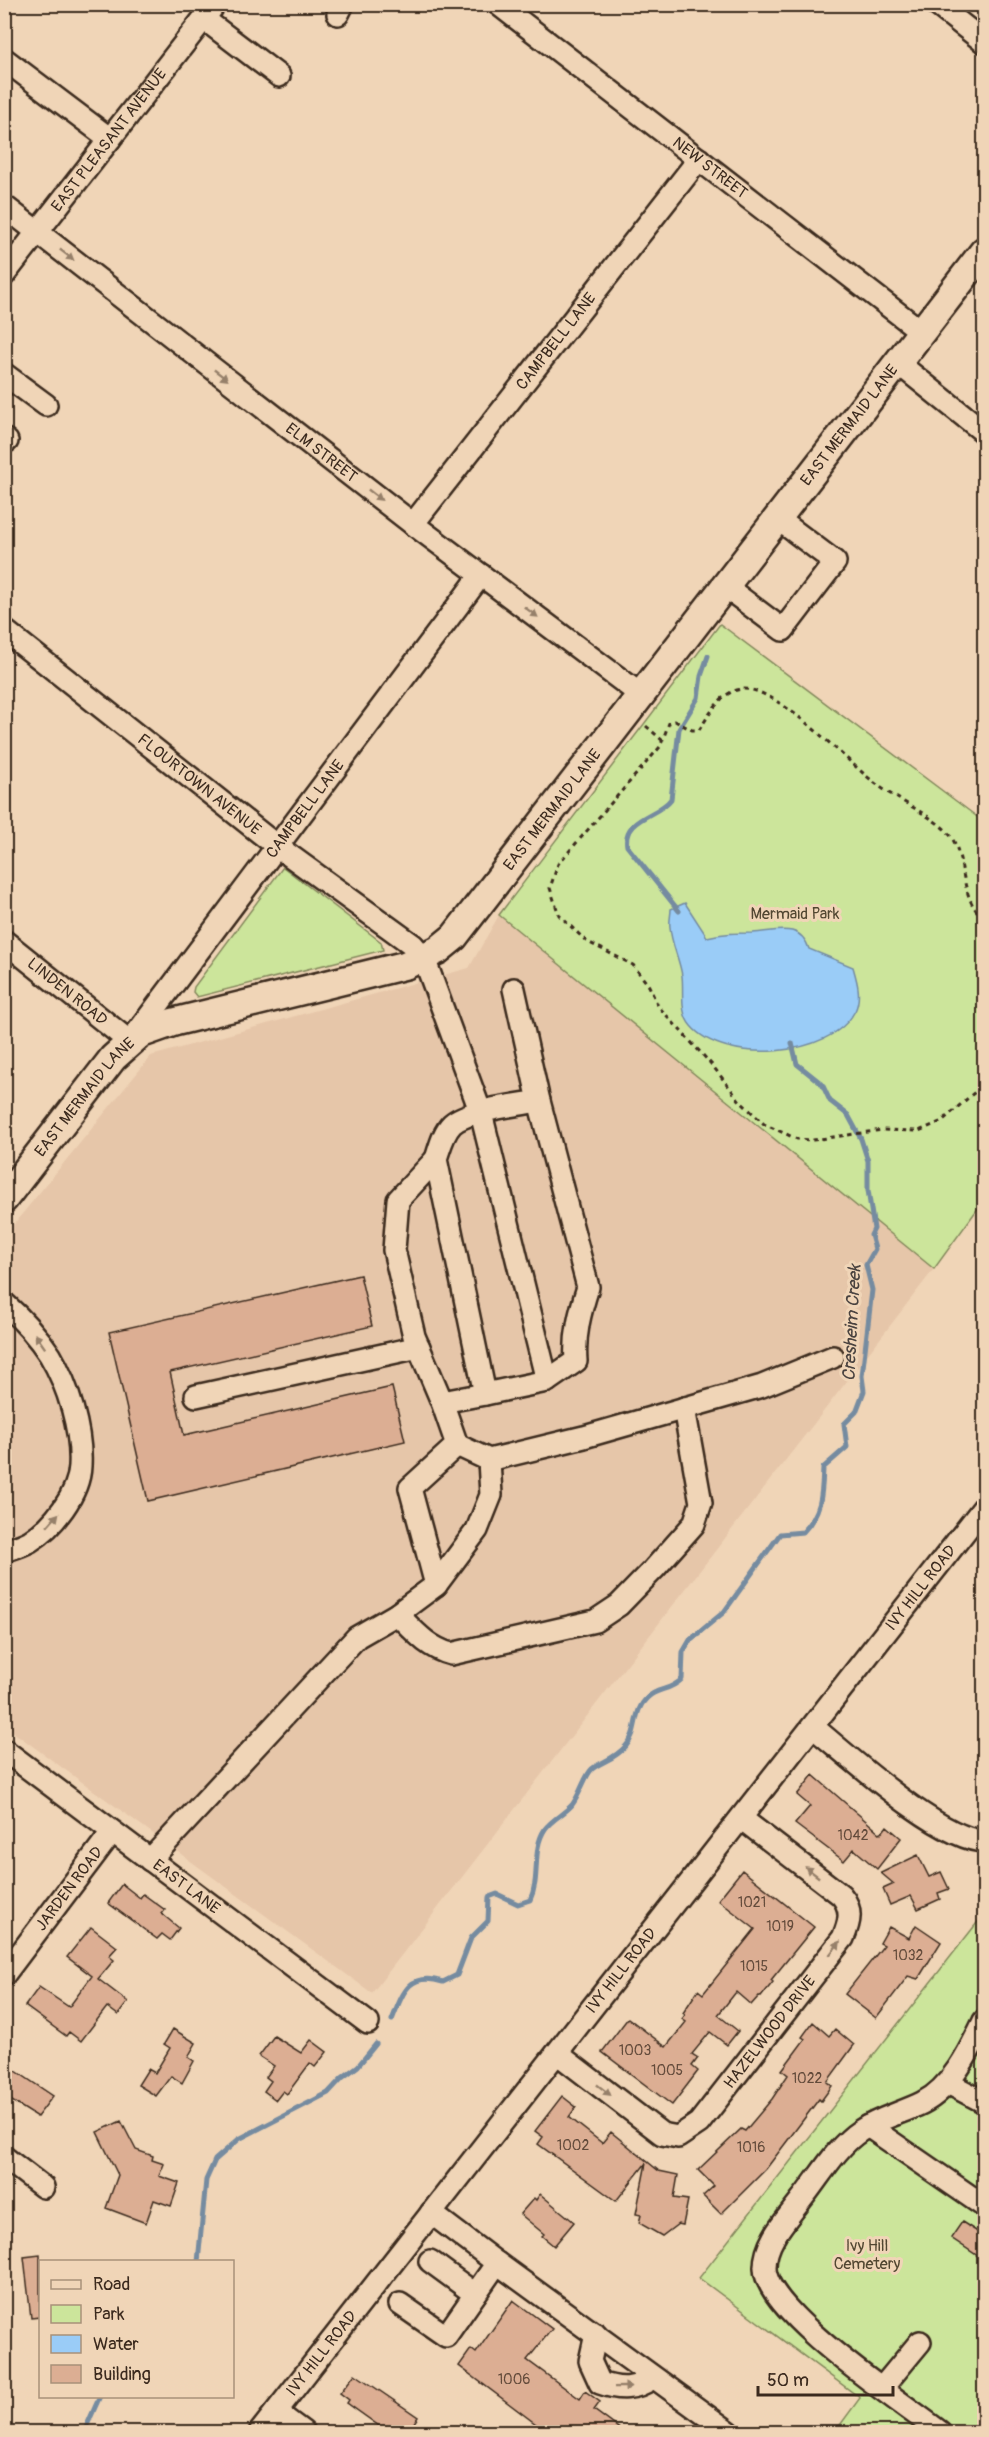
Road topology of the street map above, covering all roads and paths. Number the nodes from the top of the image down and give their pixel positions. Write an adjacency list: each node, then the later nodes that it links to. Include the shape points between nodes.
1 (498, 4): 8 (street, NEW STREET)
2 (936, 4): 4 (street)
3 (210, 12): 6 (street); 7 (street, EAST PLEASANT AVENUE)
4 (984, 42)
5 (4, 59): 7 (street)
6 (279, 76)
7 (110, 139): 10 (street, EAST PLEASANT AVENUE)
8 (699, 159): 13 (street, NEW STREET); 19 (street, CAMPBELL LANE)
9 (4, 206): 10 (street, ELM STREET)
10 (37, 232): 12 (street, EAST PLEASANT AVENUE); 19 (street, ELM STREET, one-way to 19)
11 (984, 251): 13 (main road, EAST MERMAID LANE)
12 (4, 275)
13 (922, 332): 14 (main road, EAST MERMAID LANE)
14 (898, 363): 17 (street); 18 (main road, EAST MERMAID LANE)
15 (4, 374): 16 (street)
16 (46, 405)
17 (984, 432)
18 (778, 519): 21 (main road, EAST MERMAID LANE); 21 (street, via 835,562 803,605 783,630)
19 (413, 524): 20 (street, ELM STREET)
20 (481, 575): 23 (street, ELM STREET, one-way to 23); 25 (street, CAMPBELL LANE)
21 (726, 587): 23 (main road, EAST MERMAID LANE)
22 (4, 630): 25 (street, FLOURTOWN AVENUE)
23 (641, 708): 24 (path); 28 (main road, EAST MERMAID LANE, via 460,930)
24 (663, 741): 26 (path, via 669,723 675,721 699,730 720,698 742,688 760,692 788,708 879,787 950,834 969,893); 31 (path, via 558,864 550,888 560,915 586,941 633,965 658,1006 740,1101 764,1124 796,1139 882,1130 919,1131 942,1121)
25 (278, 847): 28 (street, FLOURTOWN AVENUE, via 413,945); 30 (street, CAMPBELL LANE)
26 (984, 918)
27 (4, 941): 30 (street, LINDEN ROAD)
28 (424, 958): 30 (main road, EAST MERMAID LANE, via 174,1022); 33 (street)
29 (514, 989): 32 (street)
30 (130, 1042): 35 (main road, EAST MERMAID LANE, via 113,1058)
31 (984, 1084)
32 (539, 1101): 33 (street); 39 (street, via 588,1287 579,1316 576,1361)
33 (481, 1113): 34 (street, via 452,1124); 39 (street)
34 (436, 1159): 37 (street, via 398,1200 394,1250); 40 (street)
35 (4, 1199)
36 (4, 1303): 47 (street, one-way to 36, via 30,1541 52,1522 72,1494 80,1467 74,1424 59,1374 30,1327)
37 (419, 1347): 41 (street); 42 (street)
38 (833, 1357): 43 (street, via 762,1386)
39 (547, 1381): 40 (street)
40 (485, 1394): 42 (street)
41 (196, 1396)
42 (442, 1402): 44 (street)
43 (684, 1408): 45 (street); 49 (street, via 701,1503 694,1524 619,1605 595,1621 451,1654 424,1641)
44 (457, 1445): 45 (street); 48 (street, via 410,1488)
45 (489, 1460): 48 (street, via 491,1495 477,1530)
46 (984, 1507): 50 (street, IVY HILL ROAD)
47 (4, 1551)
48 (436, 1585): 49 (street)
49 (398, 1614): 55 (street, via 357,1637)
50 (813, 1727): 52 (street, IVY HILL ROAD); 54 (street, via 933,1820 958,1835)
51 (4, 1750): 53 (street, EAST LANE)
52 (742, 1819): 59 (street, IVY HILL ROAD); 59 (street, HAZELWOOD DRIVE, one-way to 52, via 662,2134 685,2135 706,2114 843,1938 849,1922 849,1908 841,1895)
53 (112, 1832): 55 (street, EAST LANE); 56 (street, JARDEN ROAD)
54 (984, 1841)
55 (150, 1860): 58 (street, EAST LANE)
56 (4, 1976)
57 (984, 2021): 60 (street)
58 (368, 2022)
59 (558, 2054): 66 (street, IVY HILL ROAD)
60 (948, 2083): 61 (street); 62 (street, via 925,2102)
61 (984, 2102)
62 (868, 2126): 65 (street); 74 (street, via 842,2147 779,2228 765,2267 773,2292 786,2307)
63 (4, 2157): 64 (street)
64 (43, 2187)
65 (984, 2206)
66 (432, 2213): 68 (street); 75 (street, IVY HILL ROAD)
67 (430, 2261): 69 (street)
68 (497, 2263): 69 (street); 71 (street)
69 (475, 2294): 70 (street, via 446,2337)
70 (400, 2304)
71 (596, 2334): 73 (street); 73 (street, one-way to 73, via 590,2361 600,2383 616,2389 641,2386)
72 (920, 2342): 74 (street)
73 (653, 2378): 78 (street)
74 (882, 2388): 79 (street)
75 (276, 2412): 76 (street, IVY HILL ROAD); 77 (street)
76 (260, 2433)
77 (303, 2433)
78 (729, 2433)
79 (940, 2433)

